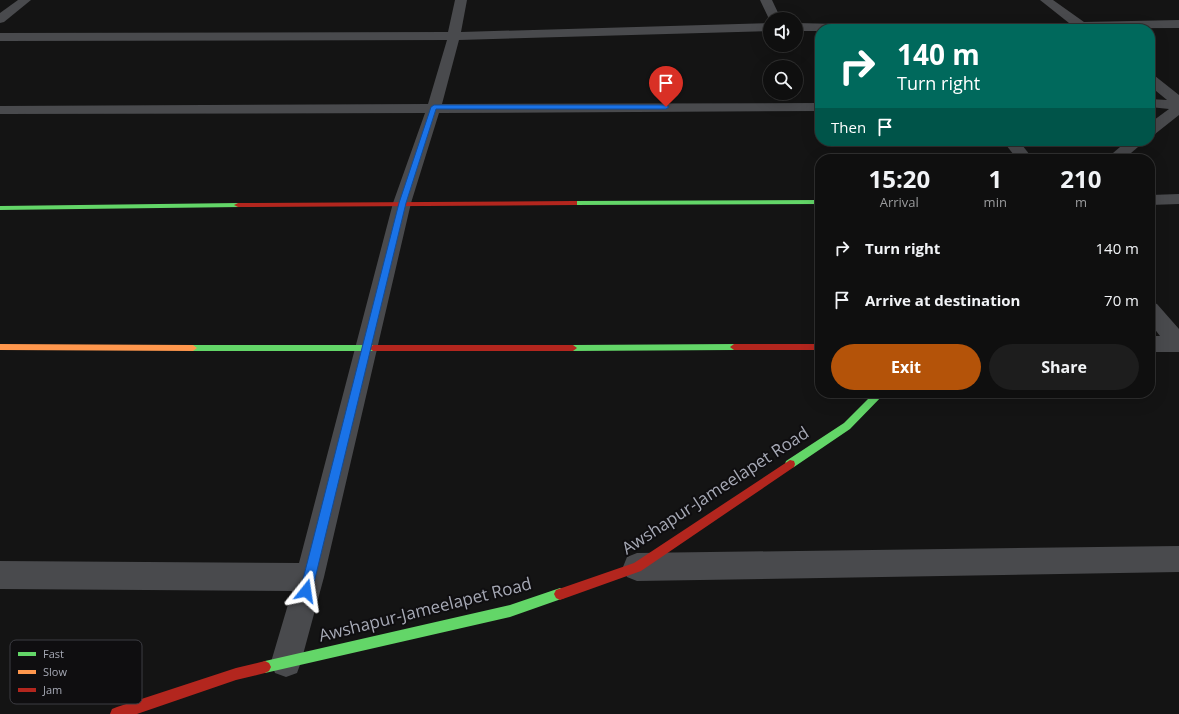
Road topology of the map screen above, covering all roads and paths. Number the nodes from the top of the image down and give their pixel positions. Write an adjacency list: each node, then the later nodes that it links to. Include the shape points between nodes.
1 (26, 0): 6 (street)
2 (461, 0): 13 (street)
3 (766, 0): 5 (street)
4 (1046, 0): 7 (street)
5 (772, 12)
6 (0, 19)
7 (1079, 24)
8 (1179, 24): 9 (street)
9 (1155, 25)
10 (763, 27): 13 (street)
11 (803, 27): 12 (street)
12 (815, 27)
13 (454, 36): 14 (street); 18 (street)
14 (0, 37)
15 (1155, 83): 17 (street)
16 (1155, 103): 17 (street)
17 (1179, 103)
18 (434, 107): 19 (street); 21 (street); 30 (street)
19 (815, 107)
20 (1179, 108): 22 (street)
21 (0, 110)
22 (1155, 127)
23 (1015, 146): 25 (street)
24 (1131, 146): 26 (street)
25 (1021, 154)
26 (1120, 154)
27 (1179, 199): 28 (street)
28 (1155, 200)
29 (815, 202): 30 (street)
30 (402, 203): 31 (street); 37 (street)
31 (0, 208)
32 (1155, 315): 34 (street)
33 (1155, 344): 34 (street)
34 (1179, 344)
35 (0, 347): 37 (street)
36 (815, 347): 37 (street)
37 (366, 348): 42 (street)
38 (875, 398): 40 (street, Awshapur-Jameelapet Road, via 846,426)
39 (1179, 559): 40 (street)
40 (637, 568): 43 (street, Awshapur-Jameelapet Road, via 510,611)
41 (0, 575): 42 (street)
42 (310, 577): 43 (street)
43 (286, 662): 44 (street, Awshapur-Jameelapet Road, via 236,674)
44 (117, 714)

